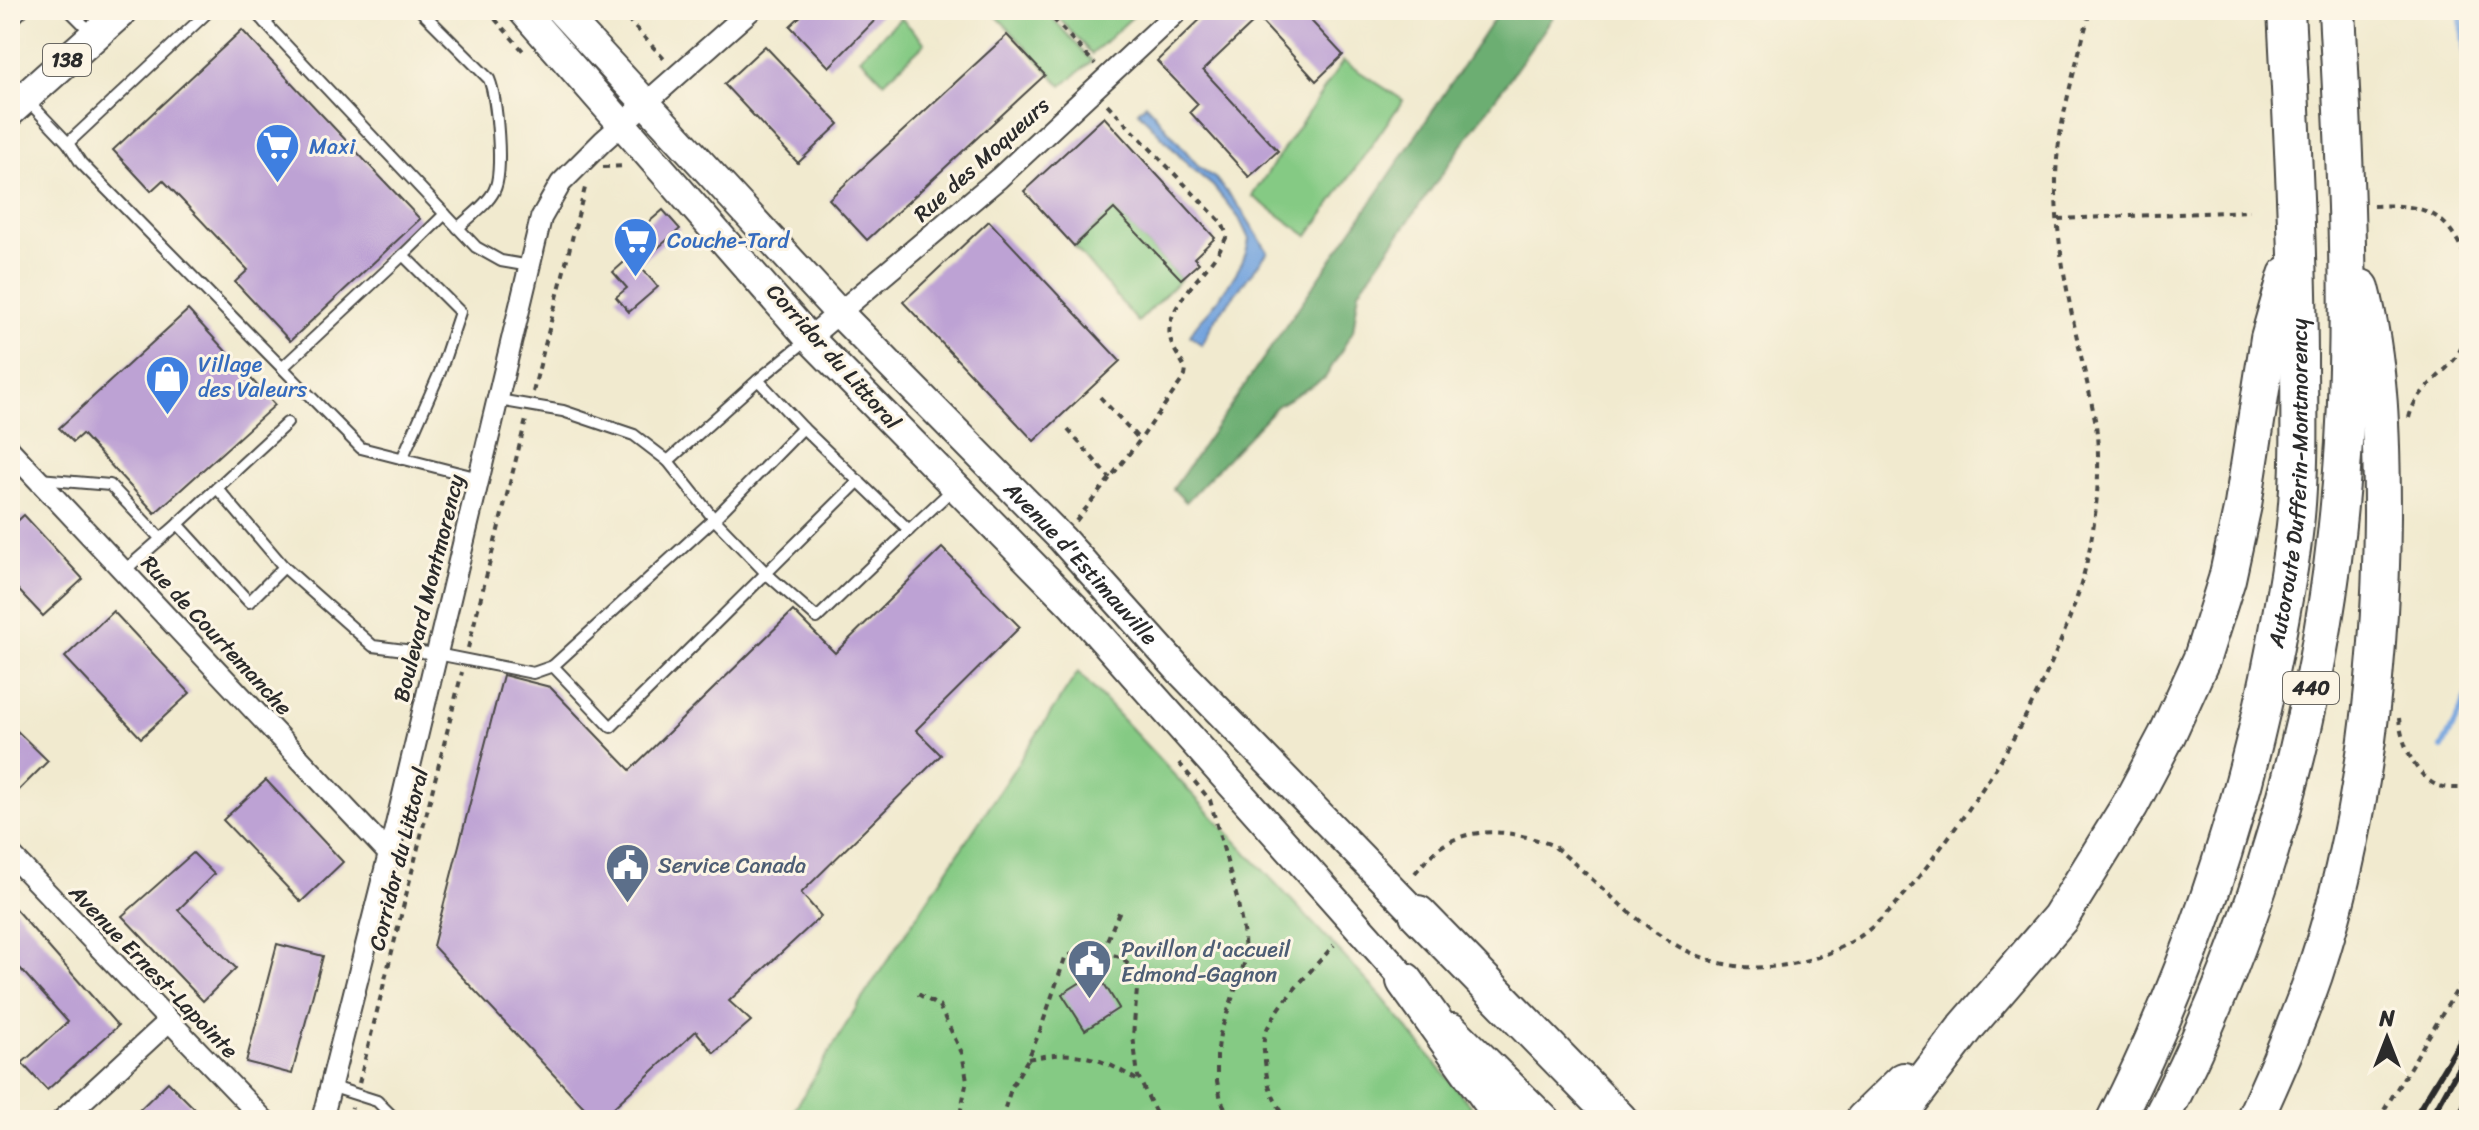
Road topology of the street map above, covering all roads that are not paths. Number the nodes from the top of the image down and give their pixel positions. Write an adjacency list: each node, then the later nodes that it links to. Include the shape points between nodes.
1 (23, 10): 14 (lane)
2 (69, 10): 16 (lane)
3 (123, 10): 16 (main road, 138)
4 (210, 10): 20 (lane)
5 (253, 10): 15 (lane)
6 (278, 10): 15 (lane)
7 (420, 10): 23 (lane, via 489,79 494,92 499,155 495,191)
8 (522, 10): 19 (main road, Avenue d'Estimauville)
9 (560, 10): 18 (main road, Avenue d'Estimauville)
10 (751, 10): 18 (street, Boulevard Montmorency)
11 (1179, 10): 27 (street, Rue des Moqueurs, via 999,178)
12 (2286, 10): 24 (highway, Autoroute Dufferin-Montmorency / 440)
13 (2337, 10): 22 (highway, Autoroute Dufferin-Montmorency / 440)
14 (10, 23)
15 (265, 23): 21 (lane)
16 (95, 35): 17 (main road, 138)
17 (17, 104): 20 (lane)
18 (644, 104): 19 (street, Boulevard Montmorency); 27 (main road, Avenue d'Estimauville)
19 (621, 123): 26 (street, Boulevard Montmorency, via 561,183 541,218); 28 (main road, Avenue d'Estimauville)
20 (68, 143): 29 (lane, via 81,163)
21 (445, 214): 23 (lane); 25 (lane)
22 (2357, 219): 70 (highway, Autoroute Dufferin-Montmorency / 440, via 2343,453 2319,644 2297,756 2248,918); 71 (highway, via 2382,476 2373,706 2330,921)
23 (458, 228): 26 (lane, via 476,247 501,261)
24 (2298, 239): 56 (highway, via 2269,338 2227,579 2202,658 2167,735 2096,863 2060,918); 69 (highway, Autoroute Dufferin-Montmorency / 440, via 2296,517 2259,728 2205,911 2177,987)
25 (403, 255): 29 (lane); 35 (lane, via 460,312)
26 (530, 266): 31 (street, Boulevard Montmorency)
27 (840, 314): 28 (street, Rue des Moqueurs); 53 (main road, Avenue d'Estimauville)
28 (809, 338): 30 (lane); 40 (main road, Avenue d'Estimauville)
29 (282, 368): 35 (lane, via 361,448)
30 (758, 380): 33 (lane); 36 (lane)
31 (498, 400): 36 (lane, via 563,411 634,435); 37 (street, Boulevard Montmorency)
32 (287, 423): 41 (lane)
33 (803, 428): 39 (lane); 42 (lane)
34 (10, 450): 38 (street, Rue de Courtemanche)
35 (402, 459): 37 (lane)
36 (668, 461): 42 (lane)
37 (479, 478): 49 (street, Boulevard Montmorency)
38 (37, 479): 45 (lane, via 110,485); 47 (street, Rue de Courtemanche)
39 (859, 481): 44 (lane); 48 (lane)
40 (955, 487): 44 (lane); 54 (main road, Avenue d'Estimauville, via 1073,606)
41 (217, 488): 43 (lane); 46 (lane)
42 (714, 519): 48 (lane); 50 (lane)
43 (178, 524): 45 (lane); 46 (lane, via 249,602)
44 (909, 530): 48 (lane, via 817,618)
45 (161, 539): 47 (lane)
46 (284, 567): 49 (lane, via 373,646)
47 (124, 571): 52 (street, Rue de Courtemanche)
48 (768, 575): 50 (lane, via 611,727)
49 (437, 654): 50 (lane, via 533,673); 52 (street, Boulevard Montmorency)
50 (553, 666)
51 (10, 854): 55 (street, Avenue Ernest-Lapointe)
52 (389, 854): 57 (street, Boulevard Montmorency)
53 (1418, 914): 65 (main road, Avenue d'Estimauville); 66 (highway)
54 (1405, 981): 63 (highway); 64 (main road, Avenue d'Estimauville)
55 (169, 1021): 59 (street); 60 (street, Avenue Ernest-Lapointe)
56 (1966, 1027): 67 (highway); 68 (highway)
57 (330, 1086): 61 (street, Boulevard Montmorency); 62 (lane, via 377,1101)
58 (2469, 1104): 72 (lane)
59 (62, 1120)
60 (264, 1120)
61 (322, 1120)
62 (396, 1120)
63 (1505, 1120)
64 (1546, 1120)
65 (1600, 1120)
66 (1619, 1120)
67 (1864, 1120)
68 (1895, 1120)
69 (2115, 1120)
70 (2160, 1120)
71 (2254, 1120)
72 (2462, 1120)

